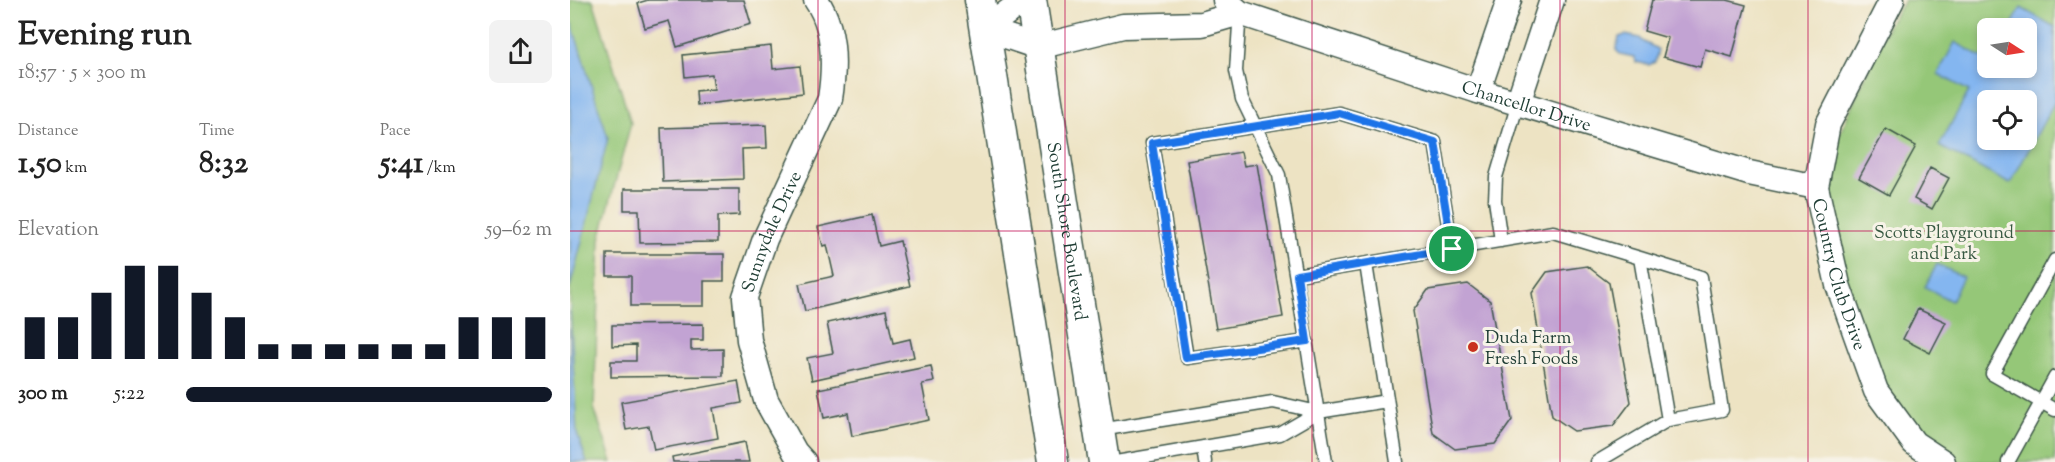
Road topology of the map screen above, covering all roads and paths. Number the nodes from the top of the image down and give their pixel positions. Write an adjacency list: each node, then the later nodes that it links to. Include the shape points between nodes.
1 (816, 0): 30 (street, Sunnydale Drive, via 823,10 834,49 830,99 765,240 745,297 749,339 766,400)
2 (980, 0): 9 (street)
3 (1024, 0): 9 (street)
4 (1030, 0): 10 (street, South Shore Boulevard)
5 (1509, 0): 11 (street)
6 (1552, 0): 12 (street)
7 (1892, 0): 14 (street, Country Club Drive, via 1828,124)
8 (1235, 4): 10 (street, via 1202,24 1123,26); 11 (street, Chancellor Drive); 13 (lane, via 1236,71 1242,99)
9 (984, 29): 10 (street); 31 (street)
10 (1038, 47): 28 (street, South Shore Boulevard)
11 (1478, 91): 12 (street, Chancellor Drive)
12 (1518, 103): 14 (street, Chancellor Drive, via 1749,173); 15 (lane, via 1496,177)
13 (1255, 128): 16 (lane, via 1339,113 1435,142); 20 (lane, via 1279,175); 21 (lane, via 1152,143 1186,358)
14 (1816, 187): 38 (street, Country Club Drive, via 1838,285 1876,391 1914,443)
15 (1501, 241): 16 (lane); 17 (lane, via 1553,232)
16 (1452, 249): 19 (lane)
17 (1640, 258): 27 (lane); 27 (lane, via 1701,278 1722,410)
18 (2055, 260): 24 (lane, via 1992,374)
19 (1366, 264): 20 (lane); 23 (lane)
20 (1297, 275): 21 (lane)
21 (1307, 341): 26 (lane)
22 (2055, 377): 24 (lane)
23 (1387, 401): 26 (lane); 36 (lane)
24 (2041, 402): 25 (lane); 39 (lane)
25 (2055, 410)
26 (1318, 412): 28 (lane, via 1274,402); 29 (lane, via 1280,434); 35 (lane)
27 (1668, 420): 37 (lane)
28 (1100, 430): 32 (street, South Shore Boulevard)
29 (1203, 447): 33 (lane); 34 (lane)
30 (804, 462)
31 (1053, 462)
32 (1104, 462)
33 (1116, 462)
34 (1205, 462)
35 (1326, 462)
36 (1397, 462)
37 (1597, 462)
38 (1943, 462)
39 (2008, 462)

